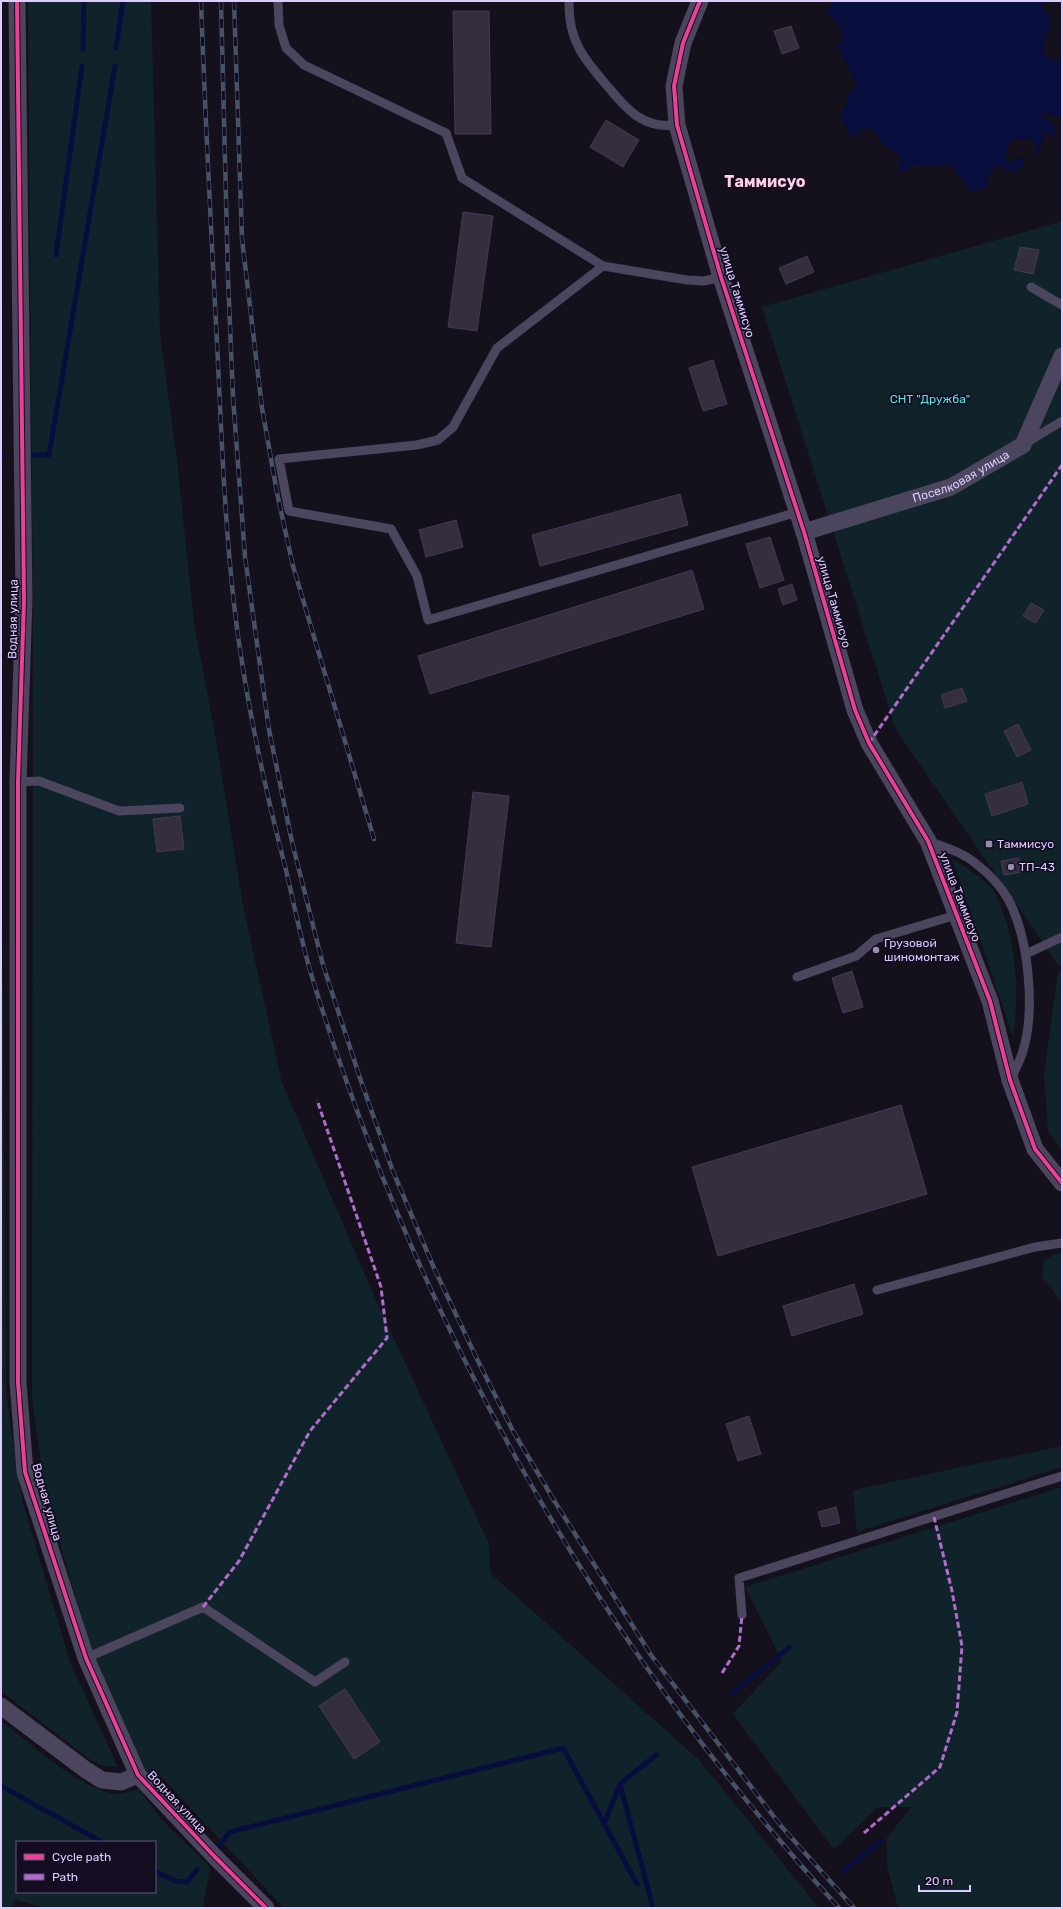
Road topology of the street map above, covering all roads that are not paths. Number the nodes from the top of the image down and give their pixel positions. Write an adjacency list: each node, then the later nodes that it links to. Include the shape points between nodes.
1 (17, 1): 15 (street, Водная улица, via 24,600)
2 (278, 1): 6 (lane, via 279,25 286,48 304,65 446,133 462,178)
3 (569, 1): 5 (lane, via 572,31 584,58 628,111 649,124 665,127)
4 (700, 1): 5 (street, улица Таммисуо, via 683,43 674,86)
5 (677, 125): 7 (street, улица Таммисуо)
6 (603, 266): 7 (lane, via 687,280 704,281); 13 (lane, via 497,348 453,427 438,440 417,445 279,459 290,511 391,529 417,576 428,620)
7 (721, 277): 13 (street, улица Таммисуо)
8 (1032, 287): 9 (lane)
9 (1062, 305)
10 (1062, 356): 12 (street, Поселковая улица)
11 (1062, 421): 12 (lane)
12 (1023, 445): 14 (street, Поселковая улица, via 951,487)
13 (798, 512): 14 (street, улица Таммисуо)
14 (804, 532): 17 (street, улица Таммисуо, via 855,710 870,743)
15 (18, 782): 16 (lane, via 40,781 119,811); 28 (street, Водная улица, via 18,1382 25,1472)
16 (180, 808)
17 (928, 841): 18 (street, улица Таммисуо); 20 (lane, via 962,854 975,862 997,884 1008,899)
18 (956, 915): 21 (lane, via 876,939 856,956); 22 (street, улица Таммисуо, via 990,1001)
19 (1062, 937): 20 (lane)
20 (1026, 954): 22 (lane, via 1027,1027 1022,1054)
21 (797, 977)
22 (1010, 1080): 23 (street, улица Таммисуо, via 1035,1149)
23 (1062, 1183)
24 (1062, 1244): 25 (lane, via 1035,1247)
25 (877, 1290)
26 (1062, 1476): 27 (lane, via 739,1578)
27 (742, 1614)
28 (86, 1658): 29 (lane, via 203,1607 315,1682); 31 (street, Водная улица)
29 (345, 1662)
30 (1, 1706): 31 (street, via 102,1780 120,1782)
31 (138, 1775): 32 (street, Водная улица)
32 (266, 1908)

